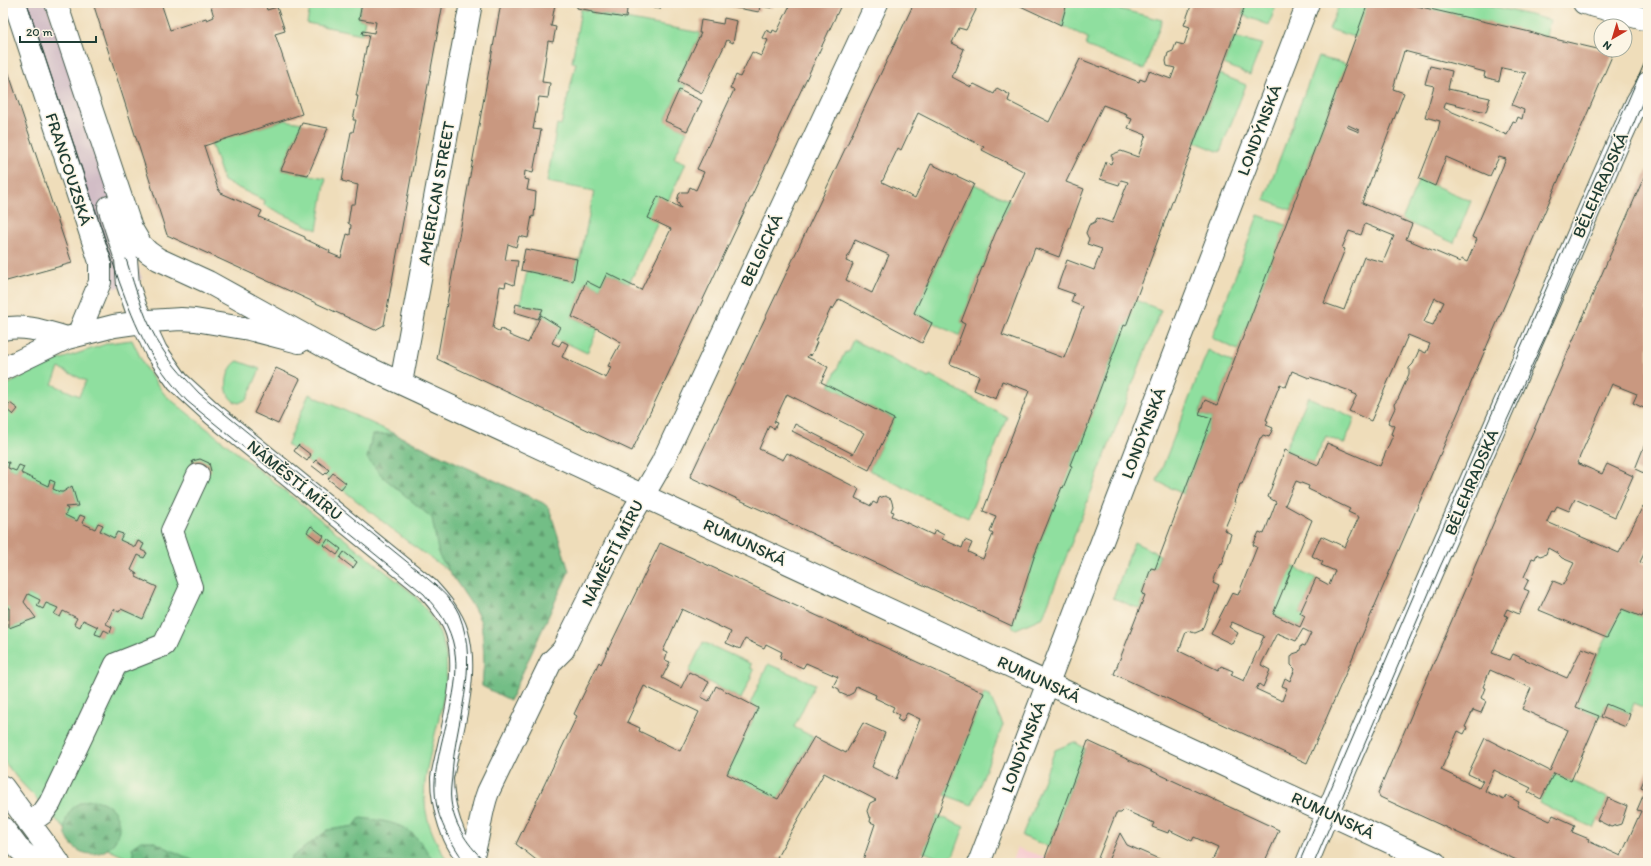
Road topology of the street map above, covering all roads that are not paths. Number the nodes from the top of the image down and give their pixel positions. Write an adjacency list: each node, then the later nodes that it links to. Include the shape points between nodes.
1 (14, 3): 14 (street, FRANCOUZSKÁ, via 100,262 100,282)
2 (42, 3): 12 (street, via 126,259 128,286)
3 (56, 3): 15 (street, NÁMĚSTÍ MÍRU, via 131,228 141,245 158,259 208,282)
4 (472, 3): 17 (street, AMERICAN STREET)
5 (877, 3): 19 (street, BELGICKÁ, via 662,463)
6 (1308, 3): 20 (street, LONDÝNSKÁ)
7 (1584, 3): 8 (street)
8 (1648, 20)
9 (1648, 70): 11 (street, BĚLEHRADSKÁ)
10 (1648, 83): 11 (street, BĚLEHRADSKÁ)
11 (1637, 102): 22 (street, BĚLEHRADSKÁ)
12 (142, 322): 14 (street, NÁMĚSTÍ MÍRU); 15 (street, NÁMĚSTÍ MÍRU, via 195,320 249,329); 27 (street, NÁMĚSTÍ MÍRU, via 156,351 192,397 422,583 451,618 461,651 462,670 442,790 453,832)
13 (3, 329): 14 (street, via 26,327)
14 (72, 337): 16 (street, NÁMĚSTÍ MÍRU)
15 (328, 349): 17 (street, NÁMĚSTÍ MÍRU)
16 (3, 369)
17 (401, 383): 19 (street, NÁMĚSTÍ MÍRU)
18 (198, 475): 23 (street, via 172,531 190,588 164,645 116,664 50,803 43,813)
19 (643, 495): 20 (street, RUMUNSKÁ); 27 (street, NÁMĚSTÍ MÍRU, via 563,650 551,662 488,792)
20 (1048, 683): 22 (street, RUMUNSKÁ); 29 (street, LONDÝNSKÁ)
21 (3, 787): 23 (street)
22 (1328, 813): 30 (street, BĚLEHRADSKÁ); 31 (street, RUMUNSKÁ)
23 (29, 823): 28 (street)
24 (3, 828): 26 (street)
25 (3, 854): 26 (street, via 12,853)
26 (30, 859)
27 (472, 862)
28 (59, 863)
29 (979, 863)
30 (1307, 863)
31 (1435, 863)

